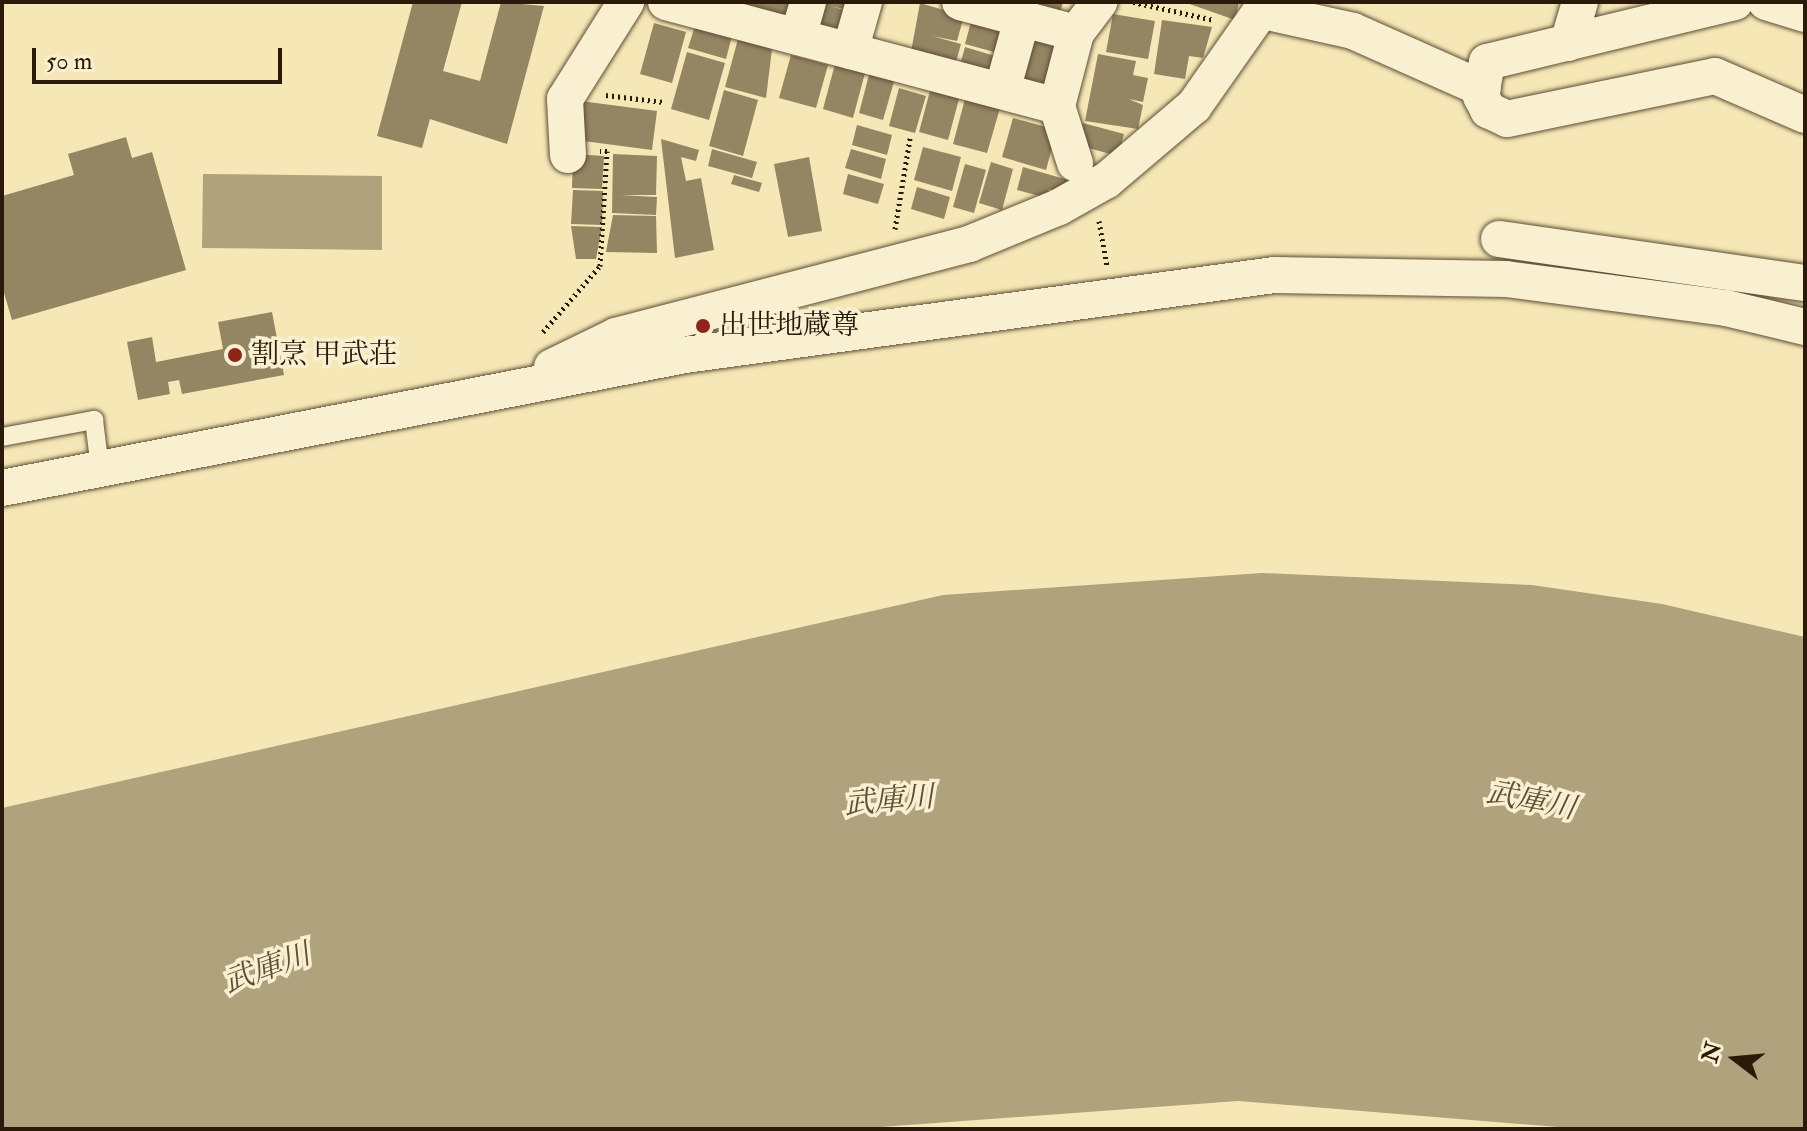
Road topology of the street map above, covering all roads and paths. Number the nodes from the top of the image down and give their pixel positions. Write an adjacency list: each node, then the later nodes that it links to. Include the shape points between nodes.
1 (626, 2): 20 (street)
2 (666, 2): 11 (street)
3 (808, 2): 16 (street)
4 (864, 2): 18 (street)
5 (960, 2): 14 (street)
6 (1099, 2): 15 (street)
7 (1133, 2): 12 (path)
8 (1580, 2): 17 (street)
9 (1735, 2): 17 (street)
10 (1766, 2): 13 (street)
11 (733, 11): 16 (street)
12 (1260, 14): 19 (street, via 1353,31); 29 (street, via 1194,106 1107,180 969,244)
13 (1805, 14)
14 (1022, 19): 15 (street); 21 (street)
15 (1076, 33): 23 (street)
16 (798, 37): 18 (street)
17 (1568, 43): 19 (street, via 1487,62)
18 (850, 51): 21 (street)
19 (1483, 89): 24 (street, via 1488,110 1507,119 1715,76)
20 (569, 91): 22 (path); 26 (street, via 562,112)
21 (1002, 91): 23 (street)
22 (664, 102)
23 (1057, 106): 27 (street)
24 (1805, 115)
25 (910, 138): 29 (path, via 894,213)
26 (568, 151): 32 (path, via 607,151 606,228 600,266)
27 (1075, 163)
28 (1499, 239): 30 (street)
29 (899, 262): 33 (street, via 616,336 545,371)
30 (1805, 283)
31 (1805, 327): 33 (street, via 1726,308 1506,279 1274,275 685,355)
32 (540, 335)
33 (545, 381): 35 (street)
34 (2, 437): 35 (lane, via 94,420)
35 (100, 469): 36 (street)
36 (2, 488)

